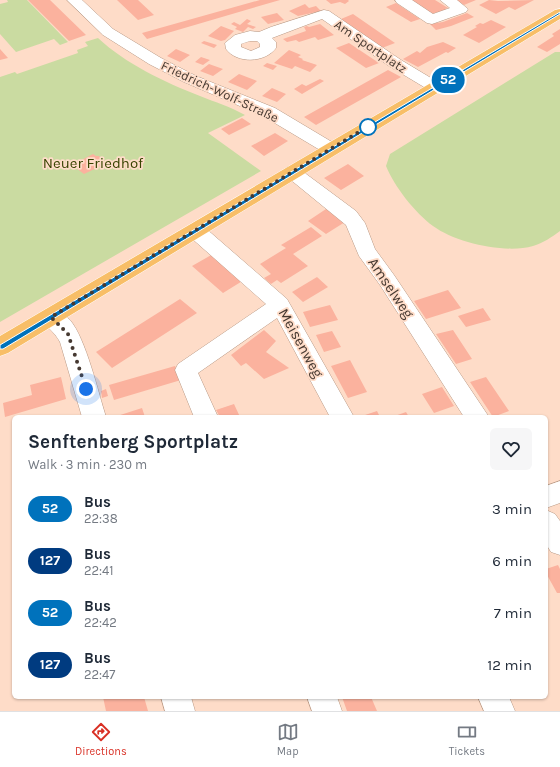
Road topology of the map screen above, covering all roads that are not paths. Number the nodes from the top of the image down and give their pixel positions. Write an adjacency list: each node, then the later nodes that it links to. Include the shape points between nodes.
1 (74, 0): 7 (street, Friedrich-Wolf-Straße, via 108,32 155,60 190,80 269,112)
2 (402, 0): 3 (street, via 432,20 461,9)
3 (446, 0)
4 (560, 13): 6 (main road)
5 (261, 37): 6 (street, Am Sportplatz, via 324,14)
6 (435, 87): 7 (main road)
7 (331, 149): 8 (main road)
8 (292, 172): 9 (main road); 16 (street, Amselweg, via 355,223 366,251 388,280)
9 (196, 231): 10 (street, Meisenweg); 11 (main road)
10 (280, 304): 14 (street, via 186,370); 15 (street, Meisenweg)
11 (51, 317): 12 (main road); 13 (street, via 62,326 71,341)
12 (0, 347)
13 (93, 415)
14 (205, 415)
15 (341, 415)
16 (476, 415)
17 (560, 492): 18 (street)
18 (548, 496)
19 (548, 525): 20 (street)
20 (560, 543)
21 (177, 699): 24 (street)
22 (323, 699): 25 (street)
23 (494, 699): 26 (street)
24 (180, 711)
25 (328, 711)
26 (500, 711)

